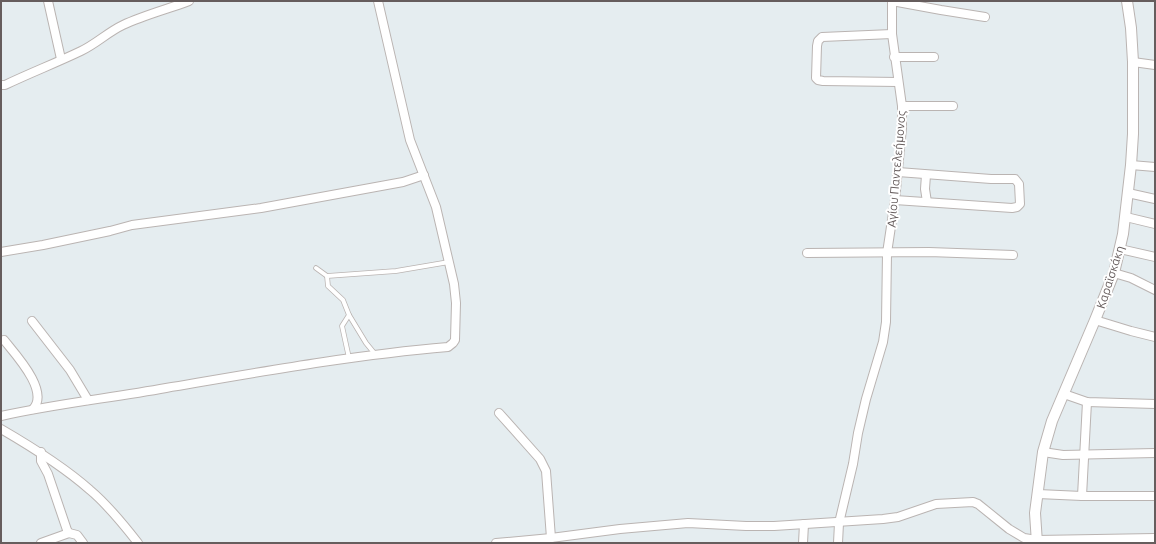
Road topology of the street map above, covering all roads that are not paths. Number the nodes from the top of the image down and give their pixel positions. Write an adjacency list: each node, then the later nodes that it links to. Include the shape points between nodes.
1 (48, 1): 10 (street)
2 (190, 1): 10 (street, via 124,24 90,46)
3 (378, 1): 20 (street, via 410,140)
4 (892, 1): 6 (street); 7 (street, Αγίου Παντελεήμονος)
5 (1127, 1): 11 (street, Καραϊσκάκη)
6 (985, 17)
7 (892, 34): 8 (street, Αγίου Παντελεήμονος); 13 (street, via 822,37 816,46 816,78 823,81)
8 (894, 57): 9 (street); 13 (street, Αγίου Παντελεήμονος)
9 (934, 57)
10 (61, 59): 14 (street)
11 (1133, 62): 12 (street); 17 (street, Καραϊσκάκη)
12 (1155, 65)
13 (898, 82): 15 (street, Αγίου Παντελεήμονος)
14 (1, 85)
15 (902, 106): 16 (street); 19 (street, Αγίου Παντελεήμονος)
16 (953, 106)
17 (1131, 165): 18 (street); 22 (street, Καραϊσκάκη)
18 (1155, 167)
19 (898, 172): 21 (street); 24 (street, Αγίου Παντελεήμονος)
20 (424, 175): 29 (street, via 403,182 276,205 132,225); 34 (street, via 436,207)
21 (926, 175): 25 (street); 25 (street, via 1015,179 1019,184 1020,204 1012,208)
22 (1128, 193): 23 (street); 26 (street, Καραϊσκάκη)
23 (1155, 199)
24 (895, 200): 25 (street); 31 (street, Αγίου Παντελεήμονος)
25 (927, 202)
26 (1126, 217): 27 (street); 28 (street, Καραϊσκάκη)
27 (1155, 224)
28 (1120, 249): 33 (street); 36 (street, Καραϊσκάκη)
29 (1, 252)
30 (807, 253): 31 (street)
31 (887, 253): 32 (street); 61 (street, Αγίου Παντελεήμονος, via 886,322 883,342 862,412)
32 (1013, 255)
33 (1155, 257)
34 (449, 262): 37 (lane, via 396,271); 44 (street, via 456,303 453,343 448,347)
35 (316, 268): 37 (lane)
36 (1114, 272): 38 (street); 40 (street, Καραϊσκάκη)
37 (327, 276): 39 (lane, via 328,286 343,300)
38 (1155, 290)
39 (349, 315): 44 (lane); 45 (lane, via 342,326)
40 (1095, 320): 42 (street); 46 (street, Καραϊσκάκη)
41 (32, 321): 47 (street, via 70,370)
42 (1155, 337)
43 (4, 340): 50 (street, via 32,377 38,398)
44 (375, 354): 45 (street)
45 (349, 358): 47 (street)
46 (1064, 394): 48 (street); 55 (street, Καραϊσκάκη, via 1052,421)
47 (88, 400): 50 (street)
48 (1087, 402): 49 (street); 57 (street)
49 (1155, 404)
50 (34, 408): 52 (street)
51 (499, 413): 64 (street, via 540,459 546,472)
52 (1, 416)
53 (1, 429): 54 (street)
54 (41, 452): 63 (street, via 41,461); 69 (street, via 91,491)
55 (1043, 452): 57 (street); 58 (street, Καραϊσκάκη)
56 (1155, 453): 57 (street)
57 (1084, 455): 59 (street)
58 (1038, 494): 59 (street); 66 (street, Καραϊσκάκη, via 1035,513)
59 (1082, 496): 60 (street)
60 (1155, 496)
61 (840, 523): 62 (street); 66 (street, via 891,518 936,504 973,502 1024,538); 72 (street, Αγίου Παντελεήμονος)
62 (804, 524): 64 (street, via 746,526 688,523); 71 (street)
63 (69, 533): 67 (street); 68 (street, via 77,535)
64 (551, 538): 70 (street)
65 (1155, 538): 66 (street)
66 (1037, 541)
67 (41, 543)
68 (83, 543)
69 (138, 543)
70 (496, 543)
71 (803, 543)
72 (838, 543)

